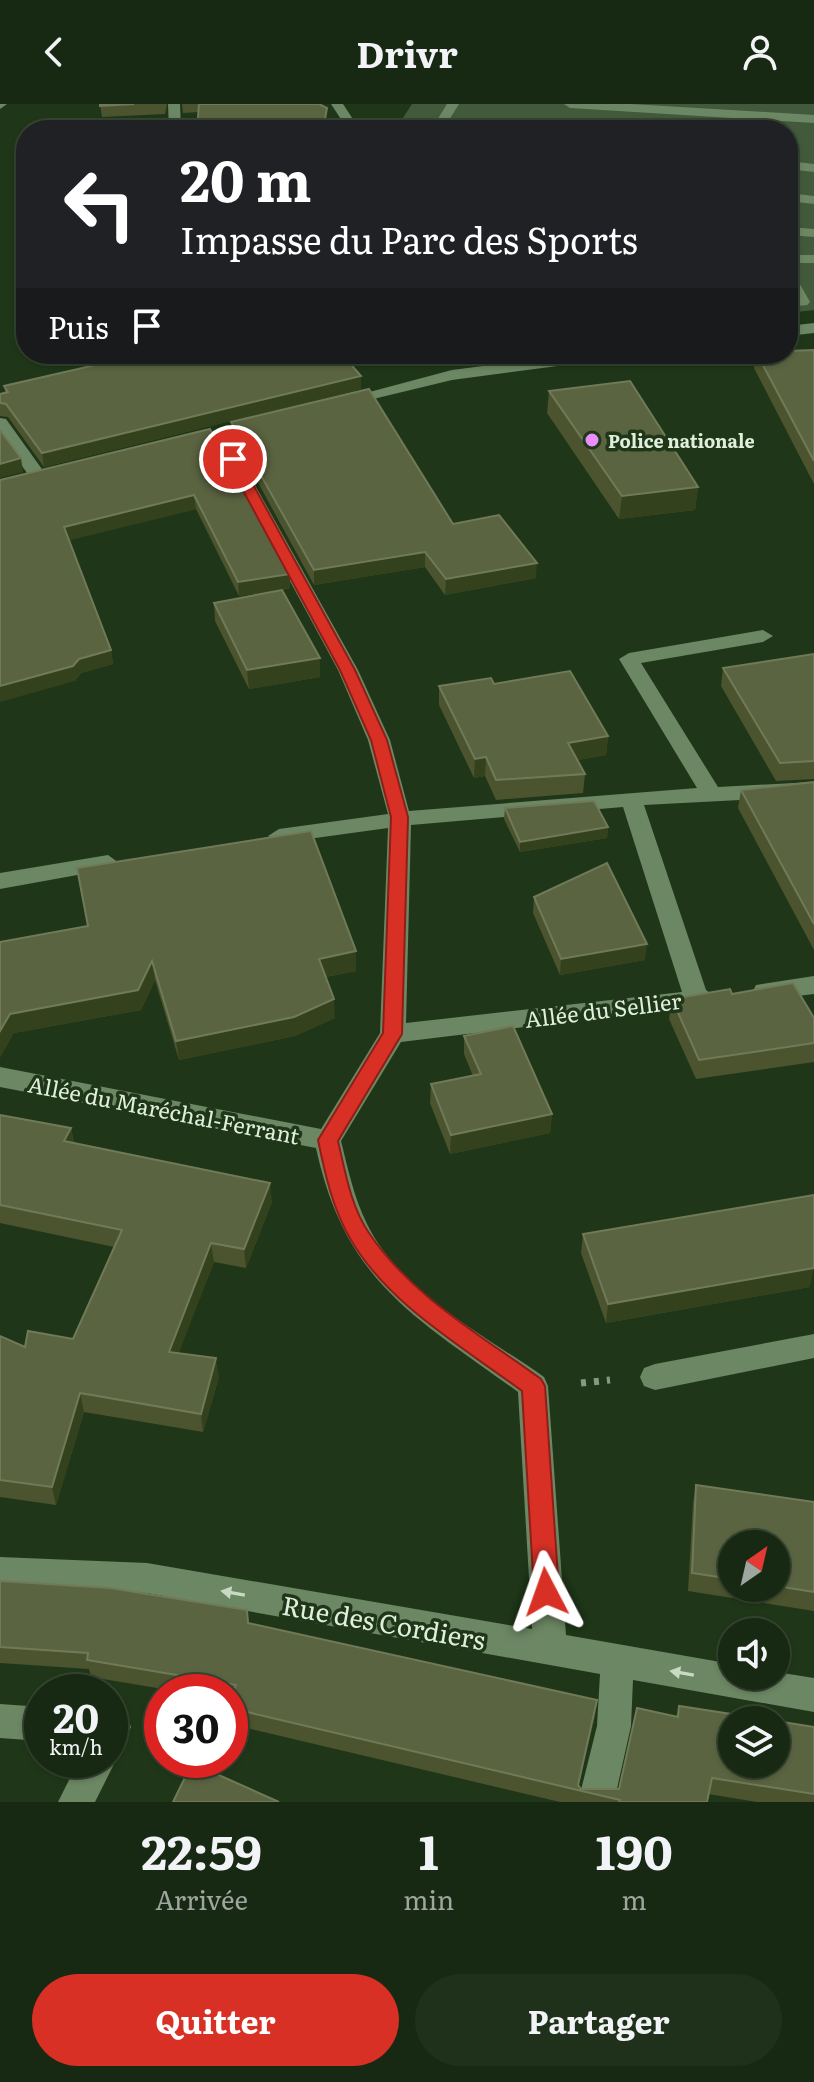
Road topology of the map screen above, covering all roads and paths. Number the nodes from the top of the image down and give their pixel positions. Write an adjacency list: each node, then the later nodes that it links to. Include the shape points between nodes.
1 (570, 104): 2 (street)
2 (814, 119)
3 (503, 364): 4 (street, via 449,369)
4 (321, 407)
5 (0, 423): 7 (street, via 46,474)
6 (218, 433): 12 (street, via 348,670 379,740)
7 (13, 482)
8 (763, 636): 10 (street, via 629,659)
9 (814, 789): 10 (street)
10 (711, 794): 11 (street)
11 (631, 799): 12 (street); 17 (street)
12 (400, 817): 13 (street); 18 (street)
13 (261, 839)
14 (123, 861): 15 (street)
15 (0, 881)
16 (814, 985): 17 (street, Allée du Sellier)
17 (697, 999): 18 (street, Allée du Sellier)
18 (393, 1034): 20 (street)
19 (0, 1077): 20 (street, Allée du Maréchal-Ferrant)
20 (328, 1140): 23 (street, via 338,1186 359,1236 391,1277)
21 (814, 1346): 22 (street)
22 (655, 1377): 23 (path)
23 (533, 1386): 25 (street)
24 (0, 1572): 25 (street, Rue des Cordiers, one-way to 24, via 147,1578)
25 (550, 1651): 26 (street, Rue des Cordiers)
26 (617, 1662): 27 (street, Rue des Cordiers, one-way to 26); 32 (street, via 614,1726)
27 (814, 1695)
28 (0, 1721): 29 (street)
29 (24, 1723)
30 (89, 1778): 31 (street)
31 (76, 1802)
32 (596, 1802)

